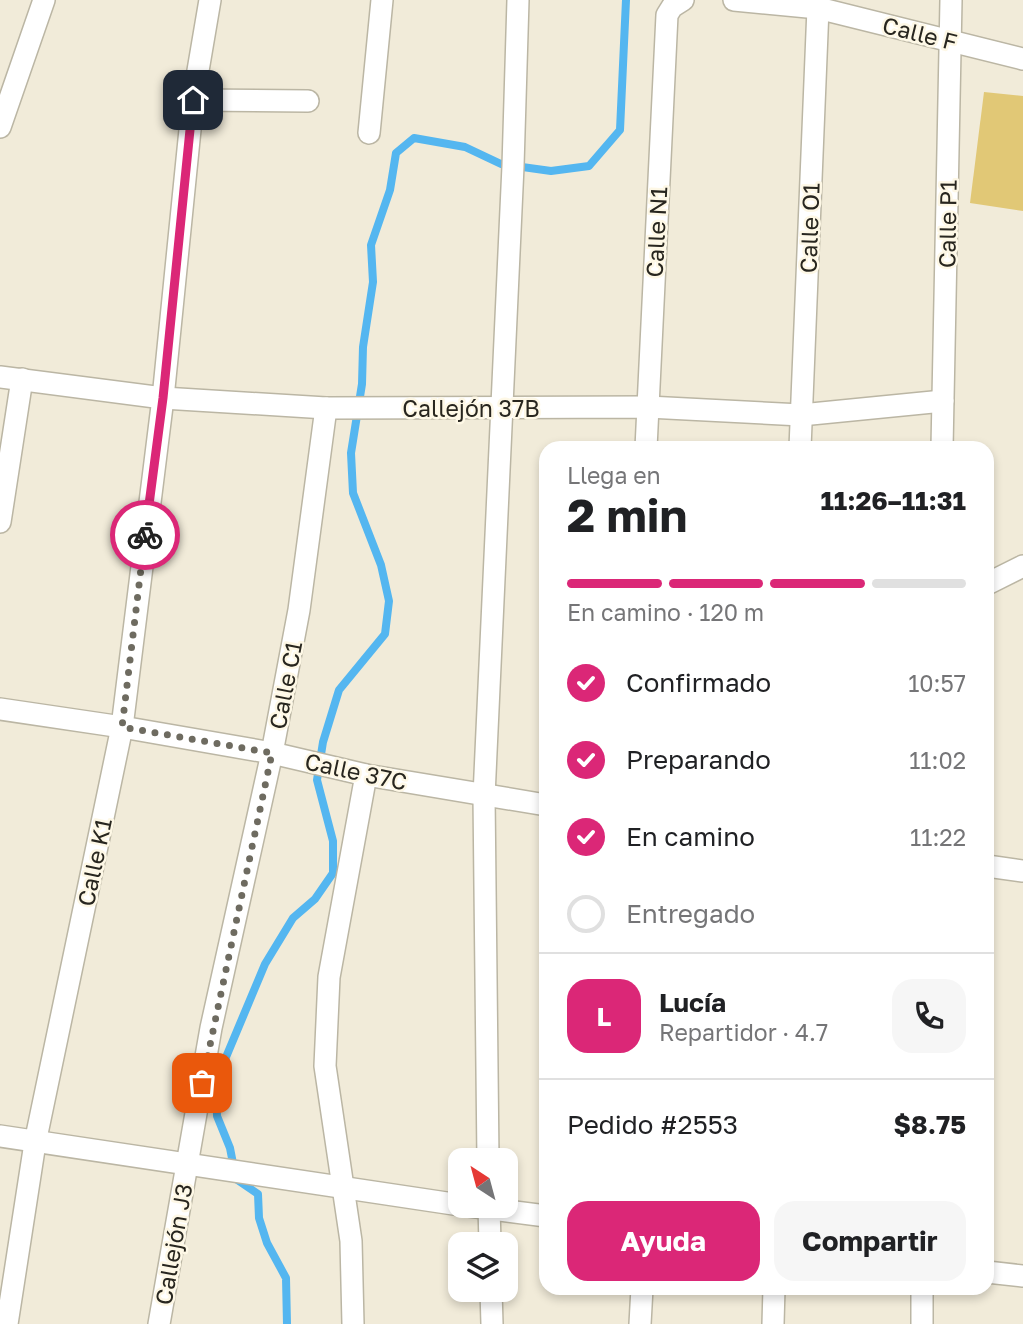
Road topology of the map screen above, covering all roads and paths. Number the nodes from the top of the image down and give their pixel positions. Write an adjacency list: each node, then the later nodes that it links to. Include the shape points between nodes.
1 (44, 0): 13 (street)
2 (210, 0): 11 (street, Calle K1)
3 (382, 0): 14 (street)
4 (518, 0): 21 (street)
5 (682, 0): 19 (street, Calle N1, via 667,15)
6 (734, 0): 8 (street, Calle F)
7 (951, 0): 9 (street, Calle P1)
8 (818, 8): 9 (street, Calle F); 22 (street, Calle O1)
9 (952, 41): 10 (street, Calle F); 18 (street, Calle P1)
10 (1023, 59)
11 (193, 100): 12 (street); 17 (street, Calle K1)
12 (308, 101)
13 (0, 127)
14 (369, 133)
15 (0, 377): 16 (street, Callejón 37B)
16 (22, 379): 17 (street, Callejón 37B); 26 (street)
17 (163, 398): 20 (street, Callejón 37B); 30 (street, Calle K1)
18 (943, 401): 22 (street, Callejón 37B); 25 (street, Calle P1)
19 (648, 407): 21 (street, Callejón 37B); 22 (street, Callejón 37B); 23 (street, Calle N1)
20 (326, 408): 21 (street, Callejón 37B); 31 (street, Calle C1, via 299,610)
21 (500, 408): 33 (street)
22 (801, 415): 24 (street, Calle O1)
23 (646, 441)
24 (800, 441)
25 (942, 441)
26 (0, 522)
27 (1023, 566): 28 (street)
28 (994, 580)
29 (0, 709): 30 (street, Calle 37C)
30 (122, 727): 31 (street, Calle 37C); 38 (street, Calle K1)
31 (272, 753): 32 (street, Calle 37C); 40 (street, Calle C1, via 211,1028)
32 (366, 775): 33 (street, Calle 37C); 41 (street, via 328,1003 325,1066)
33 (484, 796): 34 (street, Calle 37C); 39 (street)
34 (539, 804)
35 (994, 867): 36 (street)
36 (1023, 871)
37 (0, 1136): 38 (street)
38 (35, 1143): 40 (street); 51 (street, Calle K1)
39 (488, 1148)
40 (187, 1164): 41 (street); 52 (street, Callejón J3)
41 (344, 1188): 42 (street); 53 (street)
42 (448, 1203)
43 (518, 1212): 44 (street)
44 (539, 1215)
45 (994, 1273): 46 (street)
46 (1023, 1276)
47 (642, 1295): 55 (street)
48 (774, 1295): 56 (street)
49 (922, 1295): 57 (street)
50 (491, 1302): 54 (street)
51 (8, 1324)
52 (159, 1324)
53 (353, 1324)
54 (492, 1324)
55 (640, 1324)
56 (773, 1324)
57 (922, 1324)

